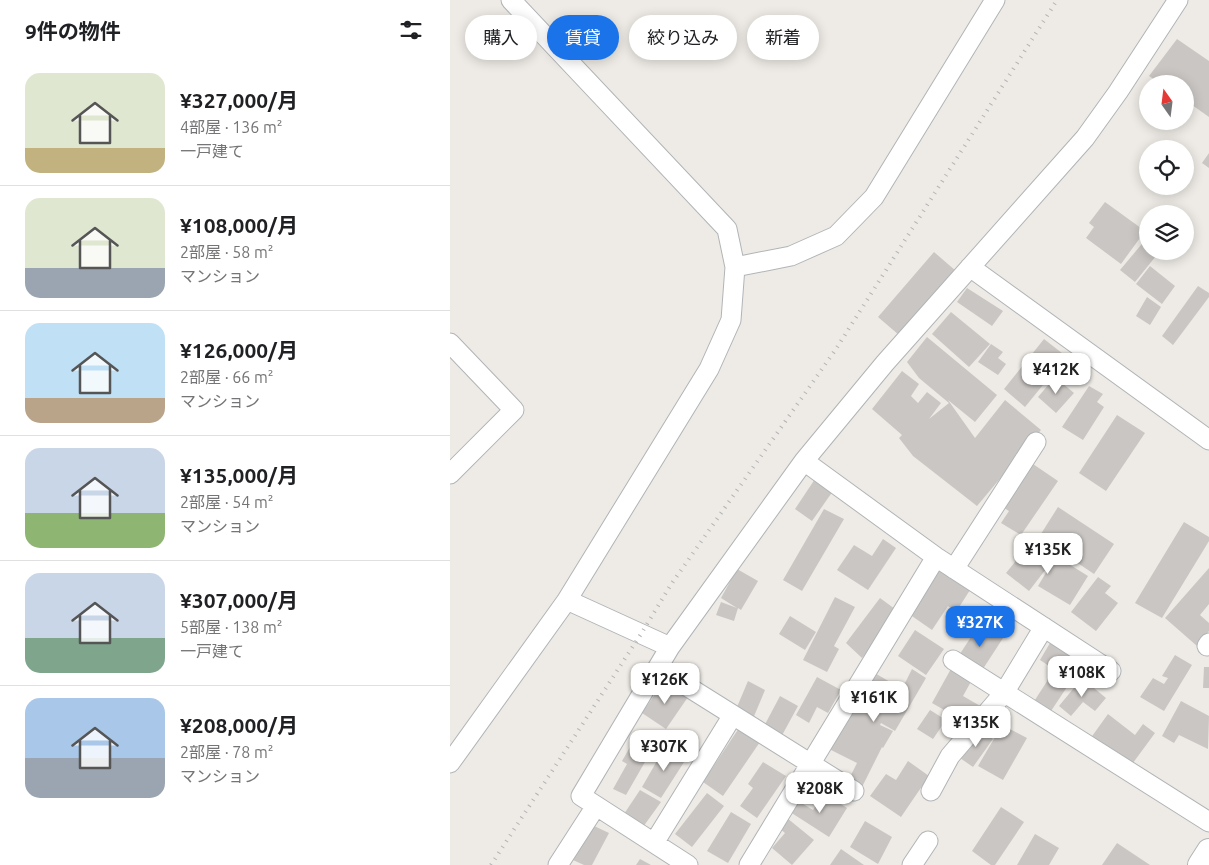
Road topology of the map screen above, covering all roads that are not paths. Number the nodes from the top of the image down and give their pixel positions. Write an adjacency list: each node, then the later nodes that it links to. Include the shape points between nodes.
1 (511, 0): 4 (street, via 727,229)
2 (995, 0): 4 (street, via 874,197 836,236 791,256)
3 (1178, 0): 5 (street, via 1085,138)
4 (735, 267): 13 (street, via 731,320 709,369)
5 (970, 267): 7 (street); 9 (street)
6 (450, 342): 10 (street, via 514,410)
7 (1209, 440)
8 (1036, 442): 12 (street)
9 (804, 461): 11 (street); 15 (street)
10 (450, 474)
11 (936, 557): 12 (street); 22 (street)
12 (954, 569): 14 (street)
13 (568, 600): 15 (street); 21 (street)
14 (1044, 628): 18 (street); 19 (street)
15 (670, 647): 17 (street)
16 (953, 660): 19 (street)
17 (658, 668): 20 (street); 25 (street, via 581,796)
18 (1111, 671)
19 (1004, 693): 24 (street, via 950,756); 26 (street)
20 (733, 715): 22 (street); 28 (street)
21 (450, 763)
22 (811, 763): 23 (street); 32 (street)
23 (854, 791)
24 (932, 791)
25 (596, 806): 28 (street); 30 (street)
26 (1209, 822)
27 (928, 841): 33 (street)
28 (654, 843): 31 (street)
29 (1209, 851): 34 (street)
30 (558, 865)
31 (688, 865)
32 (749, 865)
33 (912, 865)
34 (1200, 865)

